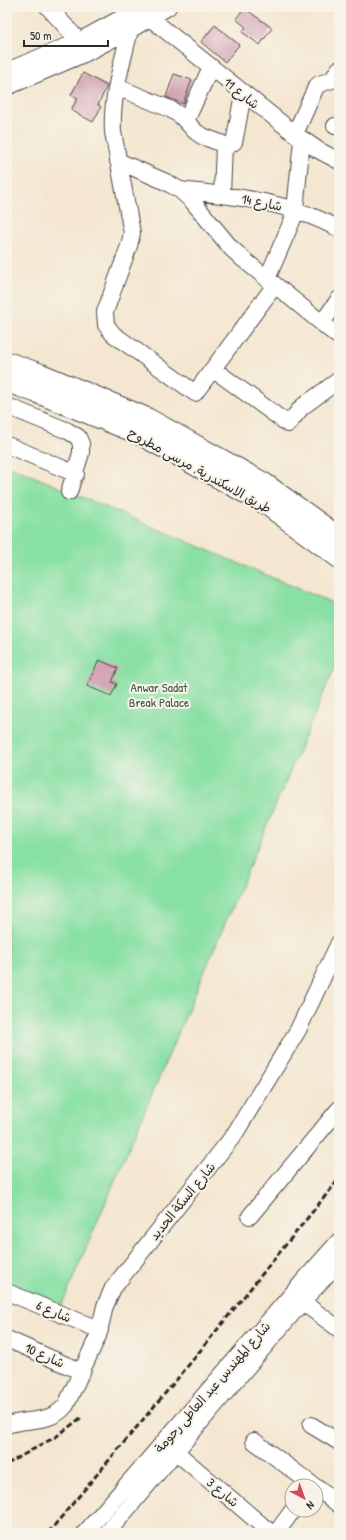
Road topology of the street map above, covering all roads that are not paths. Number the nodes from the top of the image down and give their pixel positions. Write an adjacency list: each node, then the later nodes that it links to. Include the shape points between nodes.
1 (48, 7): 5 (street)
2 (168, 7): 3 (street)
3 (146, 12): 4 (street); 6 (street, شارع 11)
4 (122, 18): 5 (street); 9 (street, via 84,54); 10 (street)
5 (78, 41): 8 (street)
6 (211, 67): 11 (street, شارع 11); 12 (street)
7 (339, 69): 13 (street, via 332,80 316,87)
8 (7, 71)
9 (7, 87)
10 (117, 87): 12 (street, via 170,109); 15 (street, via 112,117)
11 (243, 94): 13 (street, شارع 11); 14 (street, via 234,142)
12 (186, 121): 14 (street, via 202,136)
13 (298, 137): 16 (street, شارع 11); 19 (street)
14 (224, 145): 18 (street)
15 (118, 161): 17 (street); 26 (street, via 132,233 130,246 106,312 106,324 113,334 195,393)
16 (339, 162)
17 (180, 190): 18 (street, شارع 14); 21 (street, via 231,248)
18 (222, 195): 19 (street, شارع 14)
19 (295, 210): 20 (street, شارع 14); 21 (street)
20 (339, 229)
21 (271, 282): 23 (street); 26 (street)
22 (339, 299): 23 (street)
23 (322, 323): 24 (street)
24 (339, 337)
25 (7, 362): 33 (main road, طريق الاسكندرية, مرسى مطروح, via 146,418 264,483)
26 (213, 369): 27 (street, via 288,424 302,407)
27 (339, 380)
28 (7, 382): 34 (main road, طريق الاسكندرية, مرسى مطروح, via 109,422 159,445 267,505)
29 (7, 406): 31 (street, via 78,437 81,453)
30 (7, 445): 31 (street)
31 (76, 474): 32 (street)
32 (69, 492)
33 (339, 537)
34 (339, 558)
35 (339, 943): 45 (street, شارع السكة الحديد, via 298,1030 234,1135 113,1288 105,1306)
36 (339, 1109): 38 (street)
37 (329, 1136): 38 (street, via 286,1182)
38 (264, 1198): 39 (street)
39 (250, 1216)
40 (339, 1241): 43 (street, شارع المهندس عبد العاطى رحومة)
41 (339, 1262): 43 (street, شارع المهندس عبد العاطى رحومة)
42 (7, 1292): 45 (street, شارع 6)
43 (297, 1298): 44 (street); 52 (street, شارع المهندس عبد العاطى رحومة); 57 (street, شارع المهندس عبد العاطى رحومة)
44 (339, 1329)
45 (100, 1330): 47 (street, شارع السكة الحديد)
46 (7, 1339): 47 (street, شارع 10)
47 (82, 1372): 48 (street, شارع السكة الحديد, via 66,1405 58,1413 47,1418)
48 (8, 1424)
49 (311, 1425): 50 (street)
50 (337, 1438)
51 (254, 1441): 53 (street)
52 (176, 1452): 58 (street, شارع المهندس عبد العاطى رحومة); 59 (street, شارع 3)
53 (303, 1478)
54 (324, 1494): 55 (street)
55 (339, 1505)
56 (287, 1518): 60 (street)
57 (85, 1533)
58 (107, 1533)
59 (271, 1533)
60 (276, 1533)

